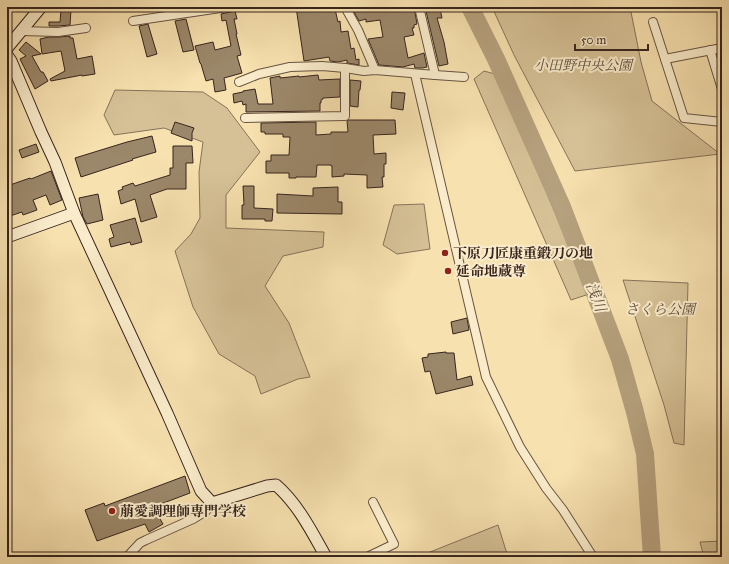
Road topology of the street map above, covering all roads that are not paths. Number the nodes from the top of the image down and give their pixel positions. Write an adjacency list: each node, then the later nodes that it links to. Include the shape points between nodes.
1 (41, 7): 8 (street)
2 (227, 7): 5 (street)
3 (345, 7): 15 (street)
4 (419, 7): 17 (street)
5 (133, 21)
6 (653, 22): 13 (street)
7 (86, 28): 8 (street, via 58,32)
8 (21, 31): 9 (street)
9 (7, 48)
10 (722, 48): 11 (street)
11 (710, 50): 13 (street); 20 (street)
12 (7, 55): 23 (street, via 55,162)
13 (665, 59): 22 (street, via 684,118)
14 (345, 68): 15 (street); 19 (street, via 290,67 259,74); 21 (street, via 345,116)
15 (375, 70): 16 (street)
16 (415, 74): 17 (street); 30 (street, via 486,377 520,447)
17 (435, 75): 18 (street)
18 (464, 77)
19 (239, 82)
20 (722, 89)
21 (245, 118)
22 (722, 122)
23 (74, 213): 24 (street); 26 (street, via 201,491)
24 (7, 238)
25 (373, 502): 29 (street, via 394,544)
26 (212, 503): 27 (street, via 206,511 193,519 140,543); 28 (street, via 276,485 304,519)
27 (127, 557)
28 (326, 557)
29 (367, 557)
30 (592, 557)

